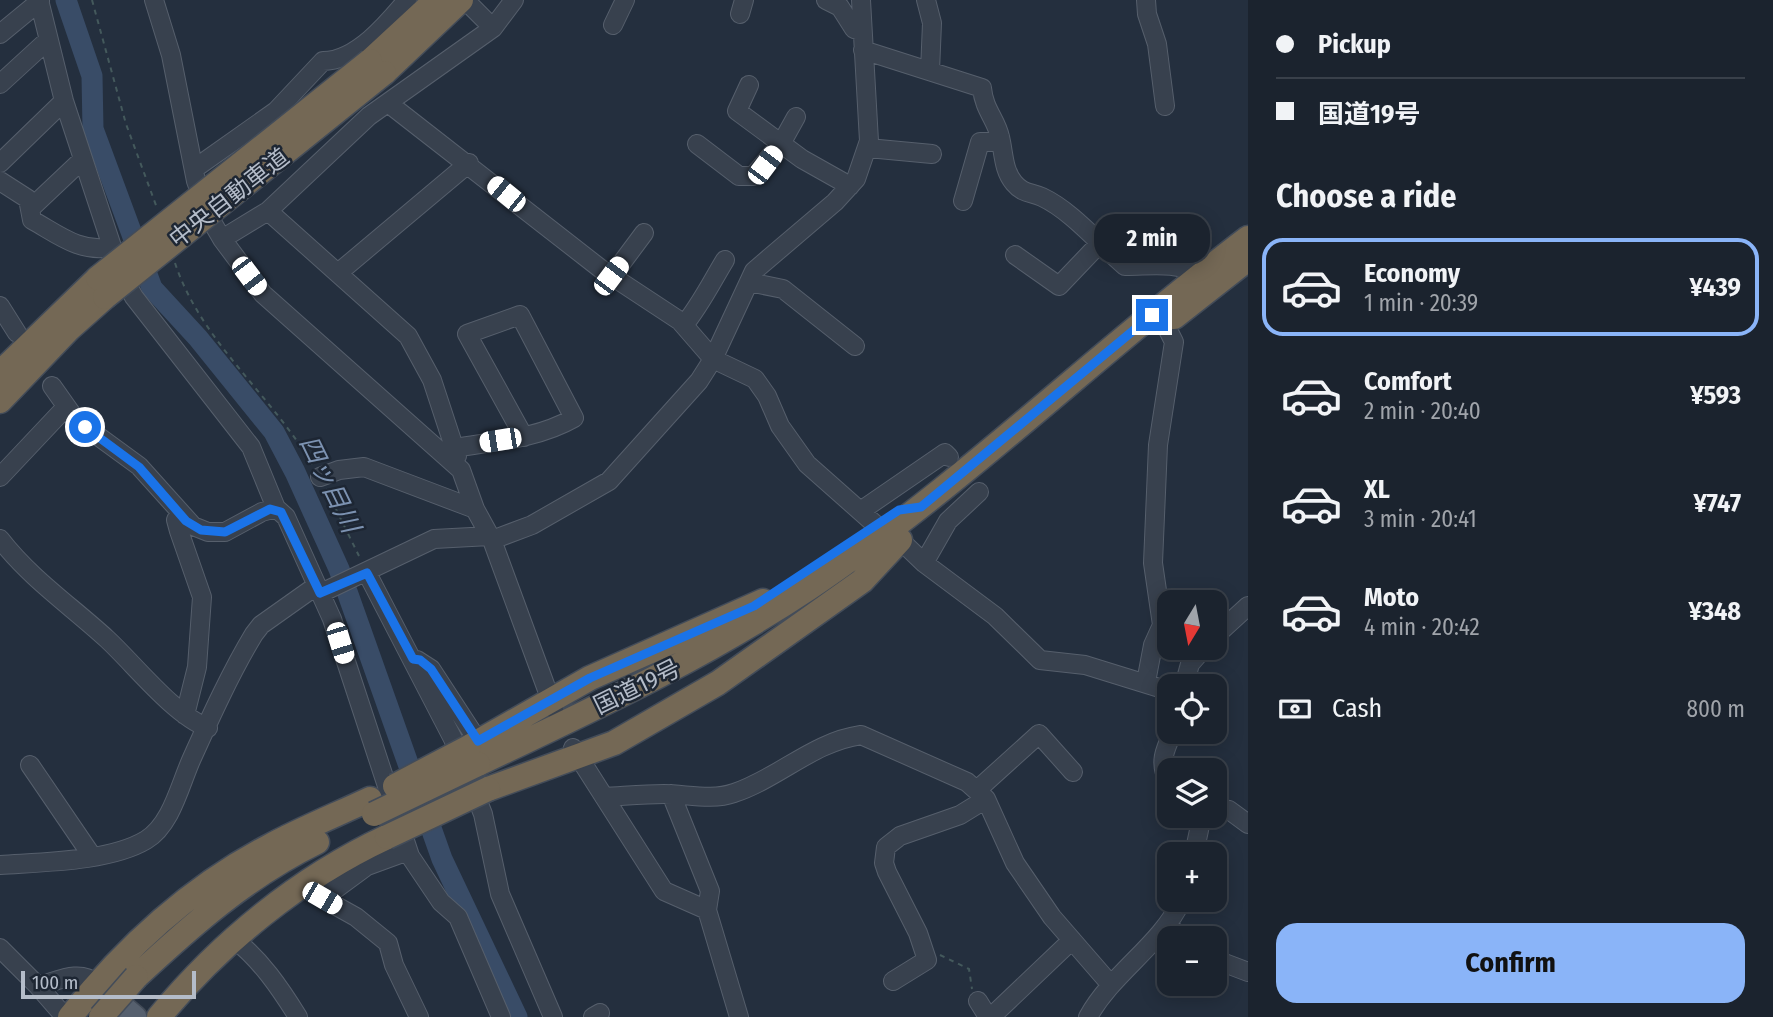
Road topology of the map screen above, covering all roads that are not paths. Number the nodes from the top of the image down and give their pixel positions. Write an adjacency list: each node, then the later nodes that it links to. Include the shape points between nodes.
1 (40, 0): 15 (street); 16 (street)
2 (154, 0): 34 (street, via 171,55)
3 (407, 0): 34 (street, via 352,52 335,61 323,61 276,111)
4 (436, 0): 18 (highway, 中央自動車道)
5 (463, 0): 12 (street); 18 (highway, 中央自動車道)
6 (514, 0): 12 (street)
7 (625, 0): 13 (street)
8 (826, 0): 14 (street, via 839,7 854,29)
9 (861, 0): 14 (street)
10 (926, 0): 19 (street, via 932,23)
11 (1146, 0): 24 (street)
12 (488, 24): 23 (street)
13 (613, 25)
14 (862, 31): 17 (street)
15 (0, 34)
16 (48, 40): 20 (street); 22 (street)
17 (863, 50): 19 (street); 29 (street)
18 (377, 67): 52 (highway, 中央自動車道, bridge)
19 (930, 71): 26 (street, via 982,88)
20 (0, 84)
21 (749, 85): 28 (street, via 737,111)
22 (64, 101): 31 (street); 32 (street)
23 (388, 103): 33 (street); 39 (street)
24 (1165, 106)
25 (796, 117): 28 (street)
26 (1001, 142): 37 (street, via 980,142); 43 (street, via 1013,182 1025,193 1042,197)
27 (697, 144): 28 (street, via 738,176 753,176)
28 (781, 144): 36 (street)
29 (868, 148): 30 (street); 36 (street)
30 (932, 154)
31 (83, 159): 38 (street); 44 (street)
32 (0, 163)
33 (469, 163): 48 (street); 50 (street)
34 (194, 169): 42 (street, via 208,215)
35 (0, 181): 38 (street, via 28,199)
36 (850, 186): 51 (street, via 754,271)
37 (963, 201)
38 (30, 209): 44 (street, via 32,220 77,246 92,250)
39 (268, 211): 42 (street); 48 (street)
40 (644, 233): 50 (street)
41 (1248, 238): 49 (highway, 国道19号)
42 (222, 239): 66 (street, via 263,294)
43 (1101, 242): 45 (street, via 1059,286); 49 (street, via 1125,266 1163,263 1184,266)
44 (111, 247): 71 (street, via 134,297 251,447)
45 (1015, 255)
46 (1248, 259): 54 (highway, 国道19号)
47 (725, 260): 55 (street, via 704,300)
48 (338, 273): 64 (street, via 408,336 432,380)
49 (1199, 275): 70 (highway, 国道19号)
50 (611, 276): 55 (street)
51 (749, 282): 57 (street, via 783,289); 58 (street)
52 (102, 287): 59 (highway, 中央自動車道); 61 (highway, 中央自動車道)
53 (0, 306): 56 (street)
54 (1165, 324): 77 (highway, 国道19号, via 1034,436); 84 (street, via 1174,342 1158,445 1153,563 1162,625)
55 (684, 325): 58 (street)
56 (17, 333)
57 (855, 346)
58 (713, 359): 74 (street, via 755,379 807,464); 75 (street, via 689,393 609,481 532,525)
59 (0, 373)
60 (52, 386): 62 (street)
61 (0, 401)
62 (65, 408): 67 (street); 73 (street, via 139,467)
63 (524, 437): 63 (street, via 467,334 520,315 574,418 550,432); 64 (street)
64 (454, 448): 66 (street)
65 (950, 457): 74 (street, via 945,453)
66 (461, 470): 72 (street)
67 (0, 477)
68 (320, 477): 72 (street, via 363,467)
69 (979, 492): 78 (street, via 948,521)
70 (921, 507): 74 (highway); 90 (highway, 国道19号, via 811,586 707,651)
71 (276, 508): 73 (street, via 216,533 193,526); 80 (street, via 286,517)
72 (475, 509): 75 (street)
73 (179, 514): 87 (street, via 179,531 202,597 197,667)
74 (869, 518): 86 (highway, via 754,606 590,678)
75 (491, 538): 79 (street, via 435,538); 86 (street)
76 (0, 539): 87 (street, via 38,580)
77 (900, 540): 78 (street); 89 (highway, via 862,581 761,655 614,743); 90 (highway, 国道19号, via 762,635 672,687)
78 (924, 563): 84 (street, via 995,616 1040,660 1085,665)
79 (365, 574): 80 (street); 83 (street)
80 (322, 589): 88 (street, via 261,625); 99 (street)
81 (1248, 606): 82 (street)
82 (1227, 625)
83 (413, 659): 90 (street, via 431,669); 123 (street, via 453,739 483,814 500,894)
84 (1146, 682): 85 (street)
85 (1157, 686)
86 (553, 707): 90 (highway)
87 (185, 715): 88 (street)
88 (208, 728): 100 (street, via 162,826 131,847)
89 (575, 750): 90 (highway); 95 (street)
90 (479, 764): 97 (highway, 国道19号, bridge)
91 (30, 765): 100 (street)
92 (1073, 772): 94 (street, via 1039,734)
93 (671, 794): 94 (street, via 723,797 808,753 861,735 967,782); 95 (street); 102 (street, via 710,891)
94 (981, 795): 105 (street, via 1015,863); 109 (street, via 960,816 900,836 886,847 887,872 927,960)
95 (604, 797): 102 (street, via 664,891)
96 (1227, 810): 98 (street)
97 (378, 819): 104 (highway, via 346,856 302,884); 110 (highway, 国道19号, via 287,857 246,884 203,914); 111 (highway, via 267,847 198,891)
98 (1248, 824)
99 (408, 851): 121 (street, via 367,866 333,891 322,889 322,898 388,943); 122 (street, via 441,902 458,917)
100 (92, 856): 101 (street)
101 (0, 864)
102 (707, 910): 124 (street)
103 (1157, 938): 112 (street)
104 (234, 939): 119 (highway); 120 (street, via 250,951)
105 (1072, 940): 112 (street); 114 (street)
106 (0, 948): 113 (street)
107 (1227, 964): 108 (street)
108 (1248, 972)
109 (893, 981)
110 (142, 982): 116 (highway, 国道19号, bridge); 117 (highway, 国道19号)
111 (96, 983): 113 (street, via 79,975); 115 (highway); 118 (main road)
112 (1111, 985): 125 (street)
113 (38, 986): 115 (street)
114 (986, 1012)
115 (67, 1017)
116 (102, 1017)
117 (121, 1017)
118 (136, 1017)
119 (159, 1017)
120 (298, 1017)
121 (419, 1017)
122 (501, 1017)
123 (553, 1017)
124 (739, 1017)
125 (1088, 1017)

